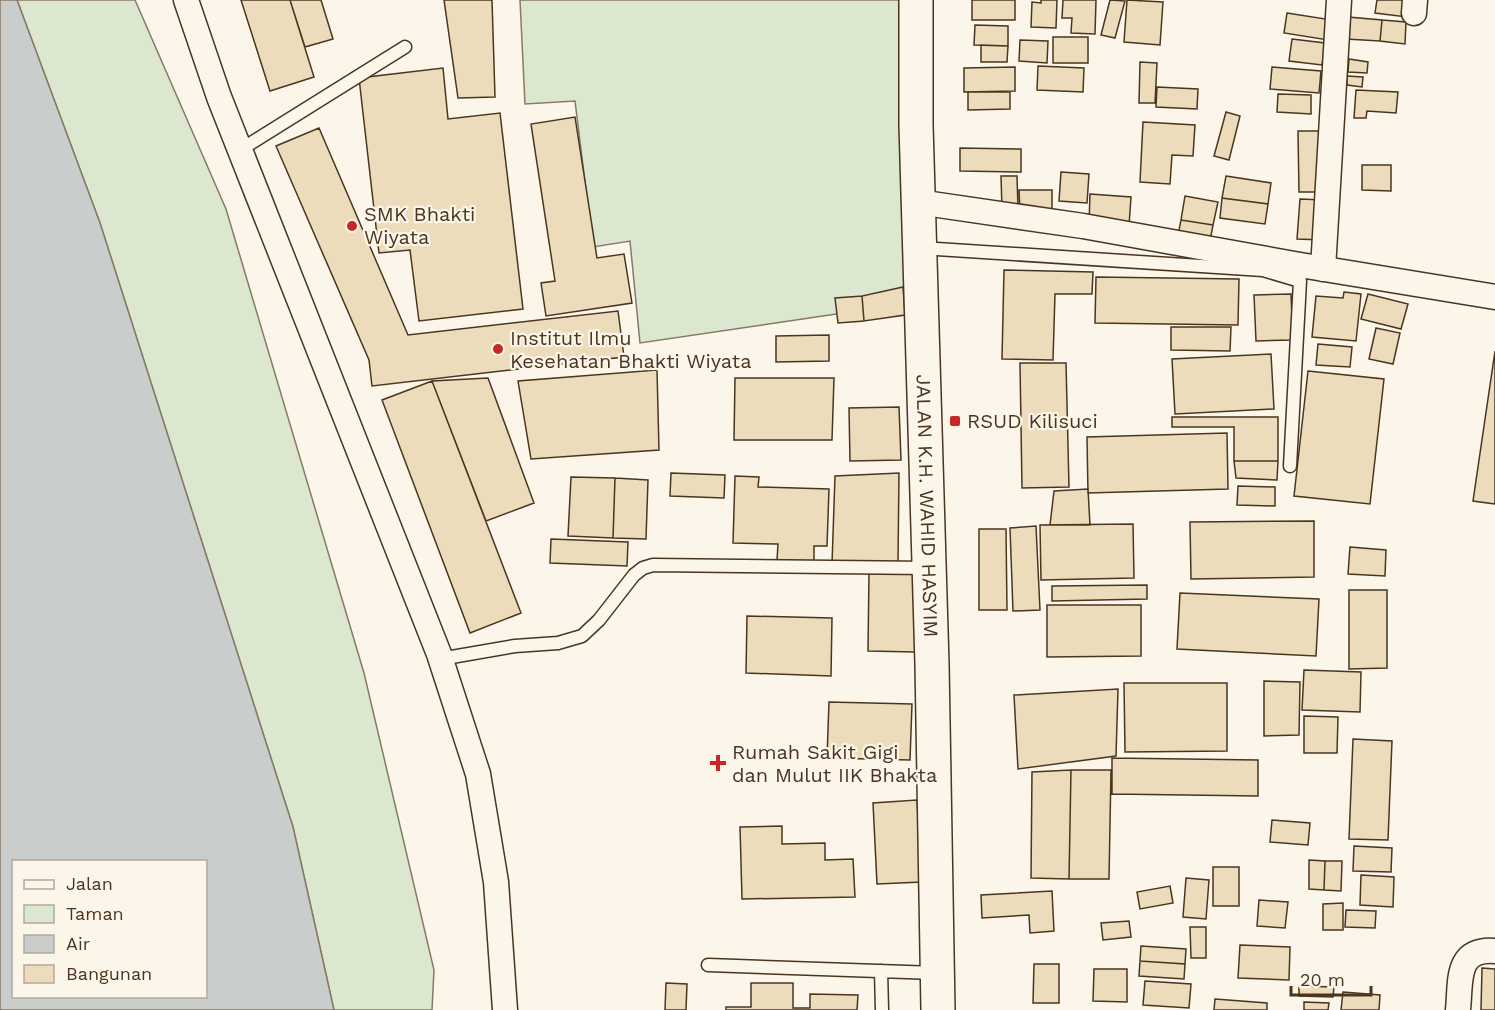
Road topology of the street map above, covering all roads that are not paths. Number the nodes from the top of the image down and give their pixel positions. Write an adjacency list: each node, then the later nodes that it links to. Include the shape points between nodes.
1 (186, 0): 5 (street)
2 (916, 0): 6 (main road, JALAN K.H. WAHID HASYIM)
3 (1339, 0): 8 (street)
4 (405, 47): 5 (lane)
5 (240, 150): 12 (street)
6 (918, 202): 7 (main road, JALAN K.H. WAHID HASYIM); 8 (street)
7 (920, 248): 10 (lane, via 1263,270 1300,281); 11 (main road, JALAN K.H. WAHID HASYIM)
8 (1323, 268): 9 (street)
9 (1495, 297)
10 (1290, 466)
11 (930, 568): 12 (lane, via 653,565 634,575 582,636 558,643); 16 (main road, JALAN K.H. WAHID HASYIM)
12 (440, 659): 17 (street, via 478,774 496,882)
13 (1495, 951): 20 (street, via 1473,953 1466,961 1461,971)
14 (708, 965): 15 (lane)
15 (881, 971): 16 (lane); 18 (lane)
16 (938, 973): 19 (main road, JALAN K.H. WAHID HASYIM)
17 (505, 1010)
18 (882, 1010)
19 (938, 1010)
20 (1458, 1010)

